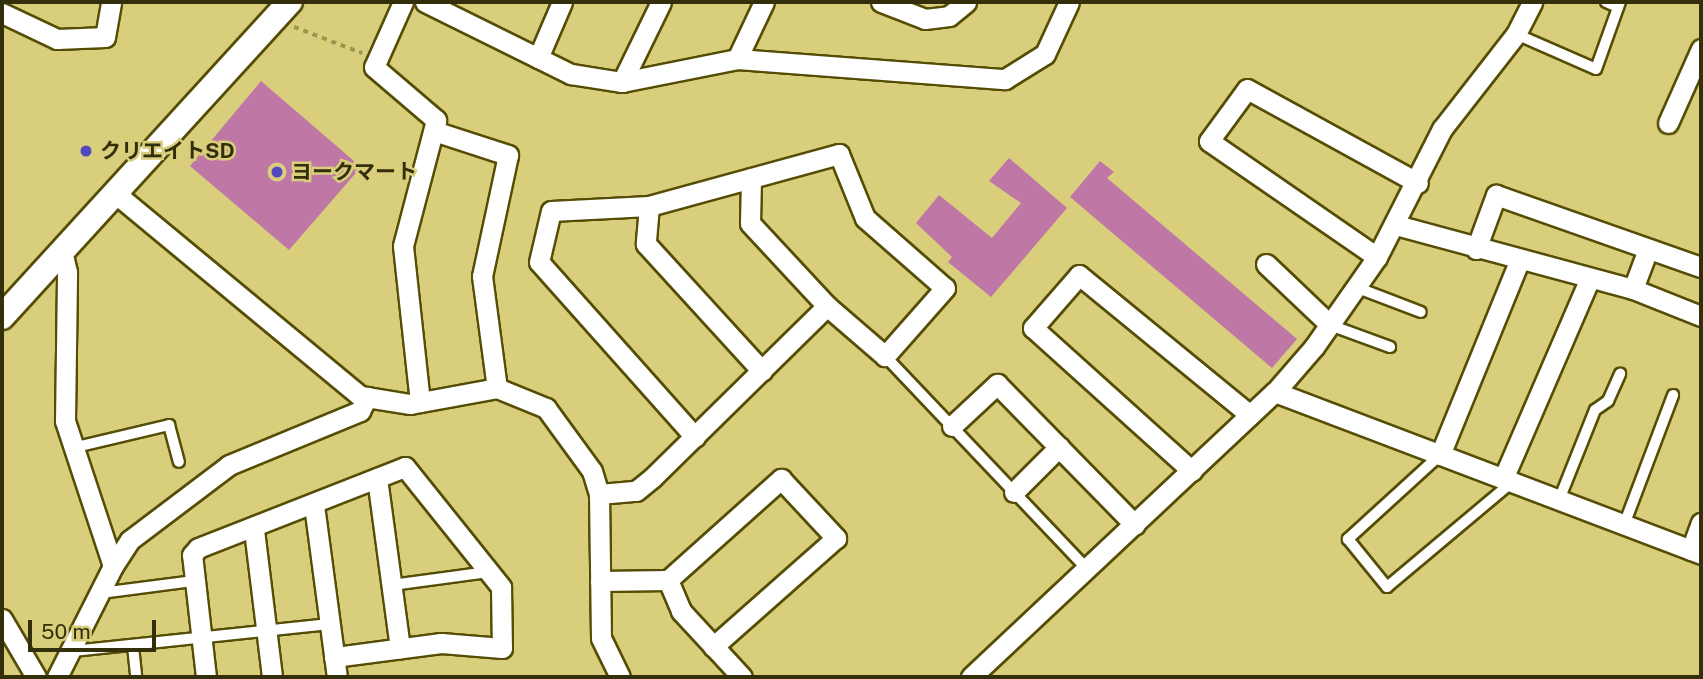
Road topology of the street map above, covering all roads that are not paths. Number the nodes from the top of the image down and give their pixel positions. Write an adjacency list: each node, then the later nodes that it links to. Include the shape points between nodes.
1 (111, 2): 14 (street, via 105,37 57,39)
2 (289, 2): 24 (street)
3 (402, 2): 21 (street, via 377,60 382,76 436,120)
4 (425, 2): 17 (street)
5 (562, 2): 17 (street)
6 (661, 2): 19 (street)
7 (764, 2): 18 (street)
8 (881, 2): 9 (street, via 925,19 949,16)
9 (966, 2)
10 (1069, 2): 18 (street, via 1045,54 1005,79)
11 (1532, 2): 15 (street)
12 (1606, 2): 13 (lane)
13 (1619, 4): 15 (lane, via 1596,69)
14 (2, 13)
15 (1516, 34): 23 (street, via 1442,128)
16 (1701, 49): 20 (street)
17 (538, 58): 19 (street, via 571,74)
18 (737, 60): 19 (street)
19 (622, 82)
20 (1668, 123)
21 (435, 131): 46 (street, via 508,155 482,276); 50 (street, via 402,246)
22 (751, 178): 25 (street); 37 (street, via 750,223); 43 (street, via 839,154 865,218 945,288)
23 (1418, 183): 26 (street); 30 (street, via 1247,89 1209,141)
24 (116, 194): 29 (street); 49 (street, via 330,377)
25 (649, 206): 44 (street, via 646,244); 53 (street, via 551,211 539,262)
26 (1396, 225): 28 (street); 30 (street)
27 (1648, 248): 28 (street, via 1496,195); 33 (street); 36 (street)
28 (1476, 249): 31 (street)
29 (62, 251): 40 (street); 55 (street, via 67,272 65,421)
30 (1377, 257): 35 (street)
31 (1519, 261): 34 (street); 56 (street)
32 (1266, 264): 41 (street)
33 (1701, 267)
34 (1590, 278): 36 (street); 60 (street)
35 (1358, 288): 38 (lane); 41 (street)
36 (1633, 289): 39 (street)
37 (827, 306): 43 (street); 44 (street)
38 (1421, 313)
39 (1701, 316)
40 (2, 317)
41 (1330, 325): 42 (lane); 47 (street)
42 (1390, 347)
43 (885, 356): 52 (lane)
44 (762, 371): 53 (street)
45 (1620, 374): 63 (lane, via 1608,401 1595,411)
46 (497, 388): 50 (street); 62 (street, via 532,398 559,422)
47 (1275, 392): 51 (street); 56 (street)
48 (1673, 395): 67 (lane)
49 (367, 397): 50 (street); 70 (street, via 360,411 229,465 130,540)
50 (420, 402)
51 (1250, 415): 58 (street); 58 (street, via 1079,275 1033,328)
52 (951, 426): 54 (street, via 997,384); 61 (lane)
53 (695, 437): 62 (street, via 636,491)
54 (1059, 447): 61 (street); 66 (street)
55 (72, 449): 57 (lane, via 169,425); 70 (street)
56 (1440, 455): 60 (street); 60 (lane, via 1348,539 1387,587)
57 (179, 461)
58 (1192, 471): 66 (street)
59 (377, 478): 64 (street); 72 (street, via 405,467); 76 (street)
60 (1507, 481): 63 (street)
61 (1014, 492): 71 (lane)
62 (599, 494): 75 (street)
63 (1559, 500): 67 (street)
64 (314, 505): 68 (street); 79 (street)
65 (1701, 523): 69 (street)
66 (1135, 525): 71 (street)
67 (1624, 525): 69 (street)
68 (254, 530): 74 (street, via 198,548 192,555); 80 (street)
69 (1696, 552)
70 (113, 566): 77 (street)
71 (1088, 570): 95 (street)
72 (489, 572): 76 (lane); 84 (street, via 501,587 502,648)
73 (668, 580): 75 (street); 83 (street, via 681,611); 83 (street, via 781,478 836,538)
74 (194, 581): 77 (lane); 81 (street)
75 (600, 581): 93 (street, via 601,639)
76 (392, 585): 84 (street)
77 (101, 593): 85 (street)
78 (2, 619): 87 (street)
79 (330, 624): 80 (lane); 86 (street)
80 (266, 632): 81 (lane); 91 (street)
81 (201, 639): 82 (lane); 90 (street)
82 (133, 646): 85 (lane); 89 (lane)
83 (713, 647): 94 (street)
84 (400, 648): 86 (street)
85 (73, 651): 88 (street)
86 (334, 657): 92 (street)
87 (36, 677)
88 (57, 677)
89 (136, 677)
90 (206, 677)
91 (272, 677)
92 (337, 677)
93 (620, 677)
94 (742, 677)
95 (971, 677)

